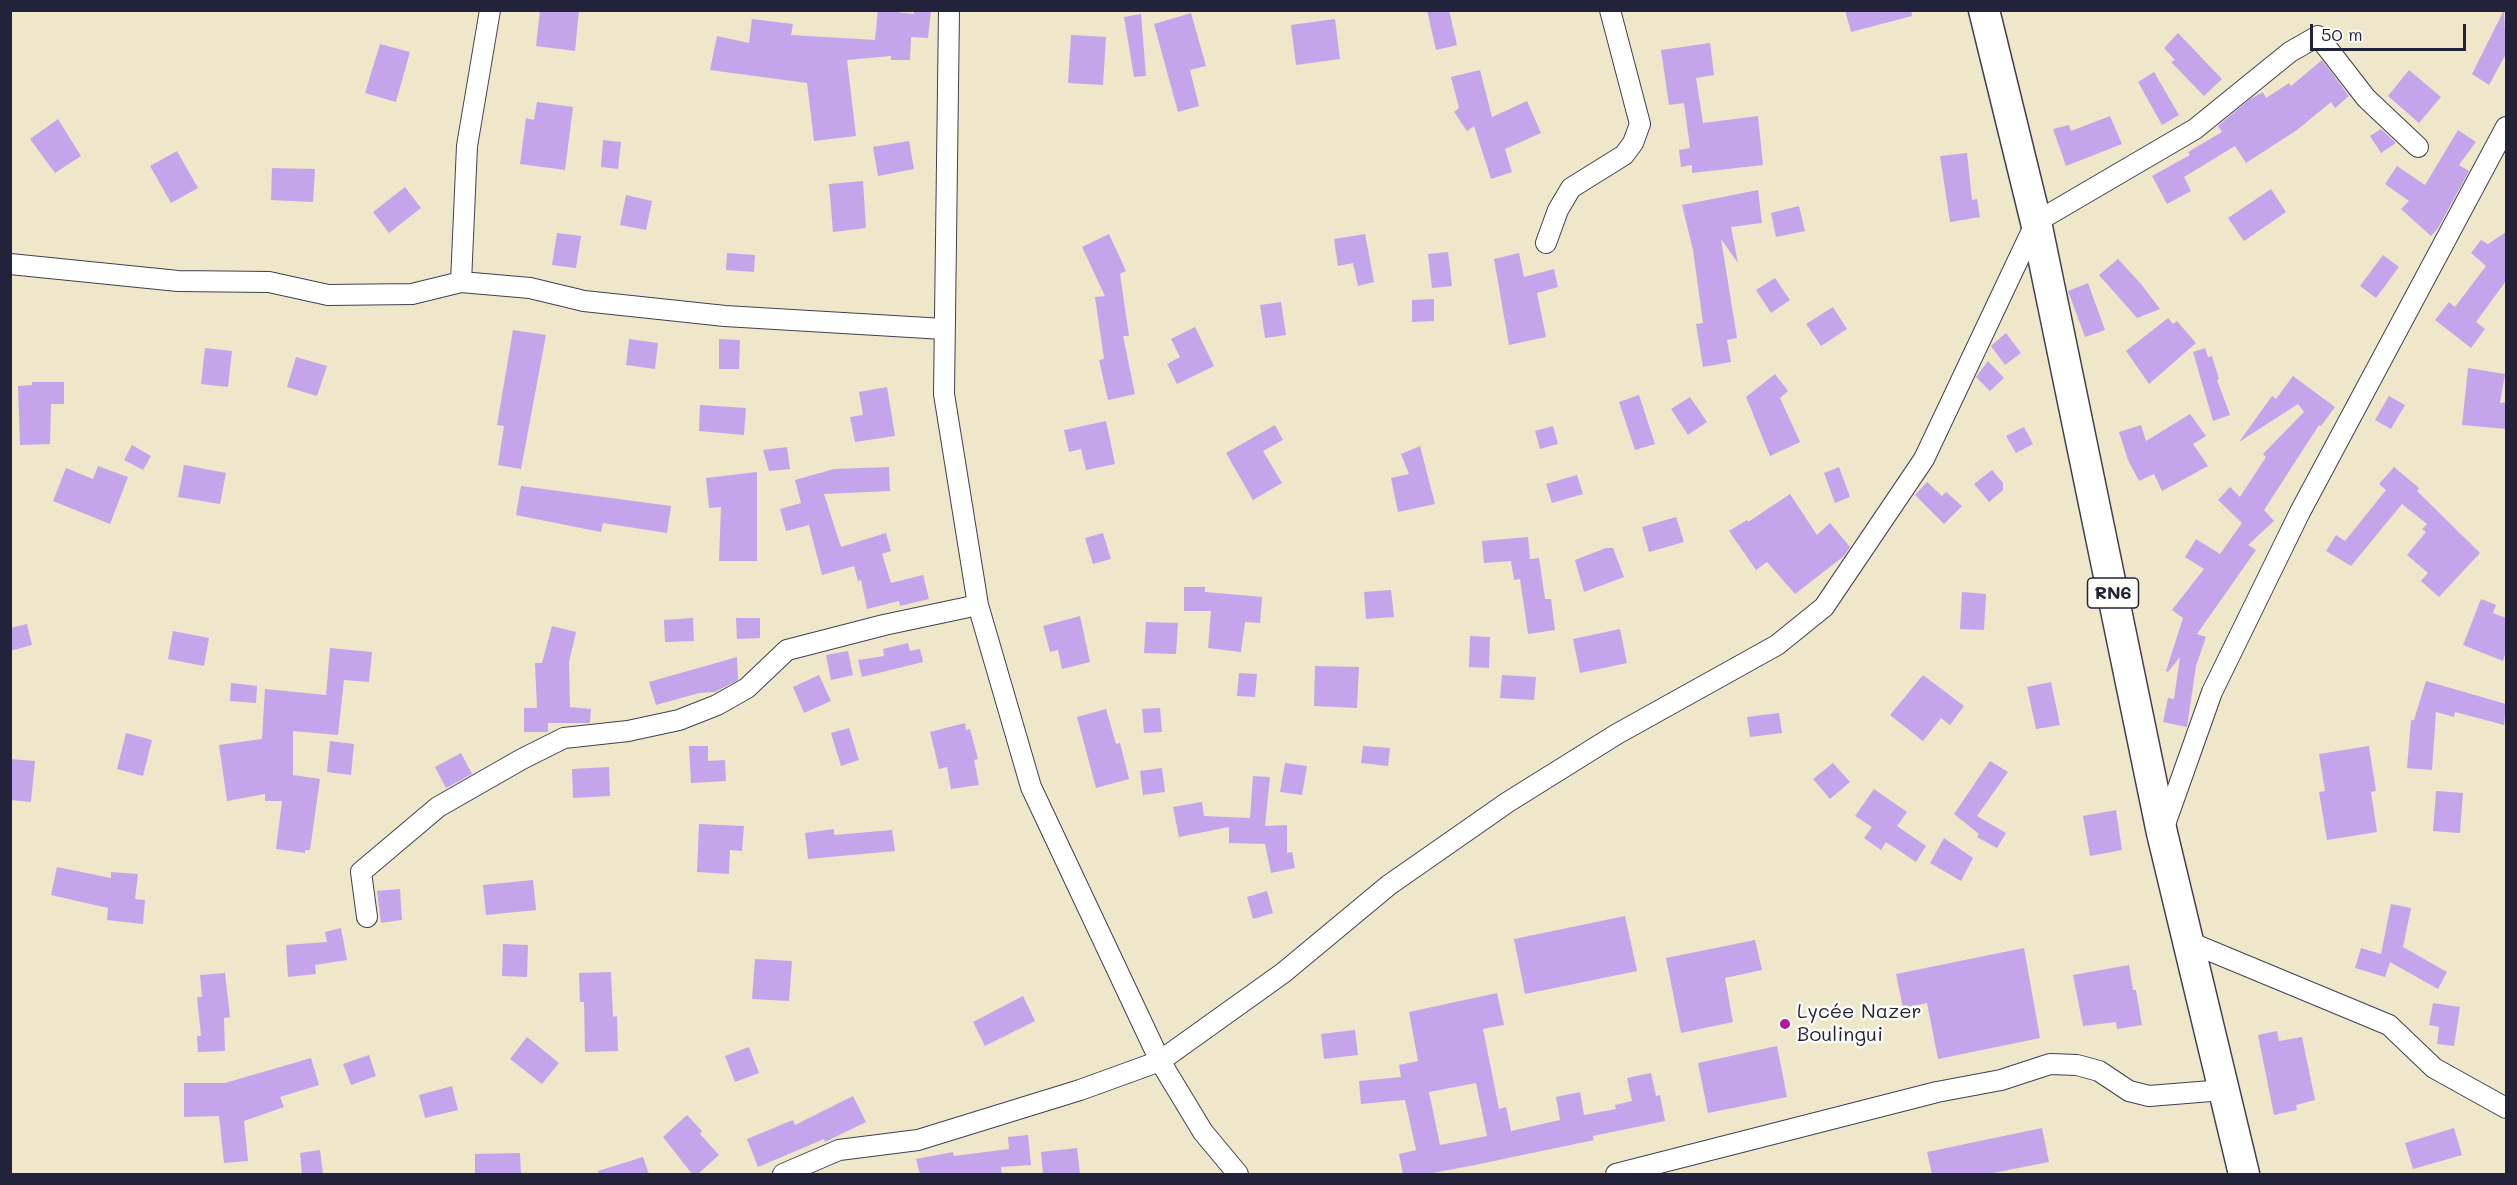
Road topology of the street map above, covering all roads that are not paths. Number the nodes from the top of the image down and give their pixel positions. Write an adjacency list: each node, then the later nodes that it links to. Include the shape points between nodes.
1 (490, 10): 10 (street, via 467,146)
2 (950, 10): 11 (street)
3 (1610, 10): 8 (street, via 1640,124 1624,155 1570,188)
4 (1984, 10): 7 (highway, RN6)
5 (2506, 127): 13 (street, via 2295,522 2212,692)
6 (2418, 147): 7 (street, via 2366,98 2318,36 2290,51 2195,129)
7 (2036, 222): 13 (highway, RN6); 16 (street, via 1924,459 1824,607 1777,645 1617,734 1508,802 1389,885 1283,973)
8 (1546, 243)
9 (10, 264): 10 (street, via 178,281 269,282 328,295 412,294)
10 (461, 282): 11 (street, via 530,288 584,301 725,316)
11 (944, 329): 12 (street, via 944,394)
12 (978, 605): 14 (street, via 787,651 747,688 717,705 680,720 564,738 522,759 438,807 361,872); 16 (street, via 1031,787)
13 (2162, 833): 15 (highway, RN6)
14 (367, 917)
15 (2189, 942): 17 (highway, RN6); 18 (street, via 2389,1025 2434,1068)
16 (1160, 1061): 19 (street, via 918,1140 839,1149); 20 (street, via 1203,1132)
17 (2224, 1090): 21 (street, via 2149,1096 2128,1091 2099,1071 2077,1065 2050,1065); 22 (highway, RN6)
18 (2506, 1108)
19 (783, 1174)
20 (1238, 1174)
21 (1616, 1174)
22 (2244, 1174)

